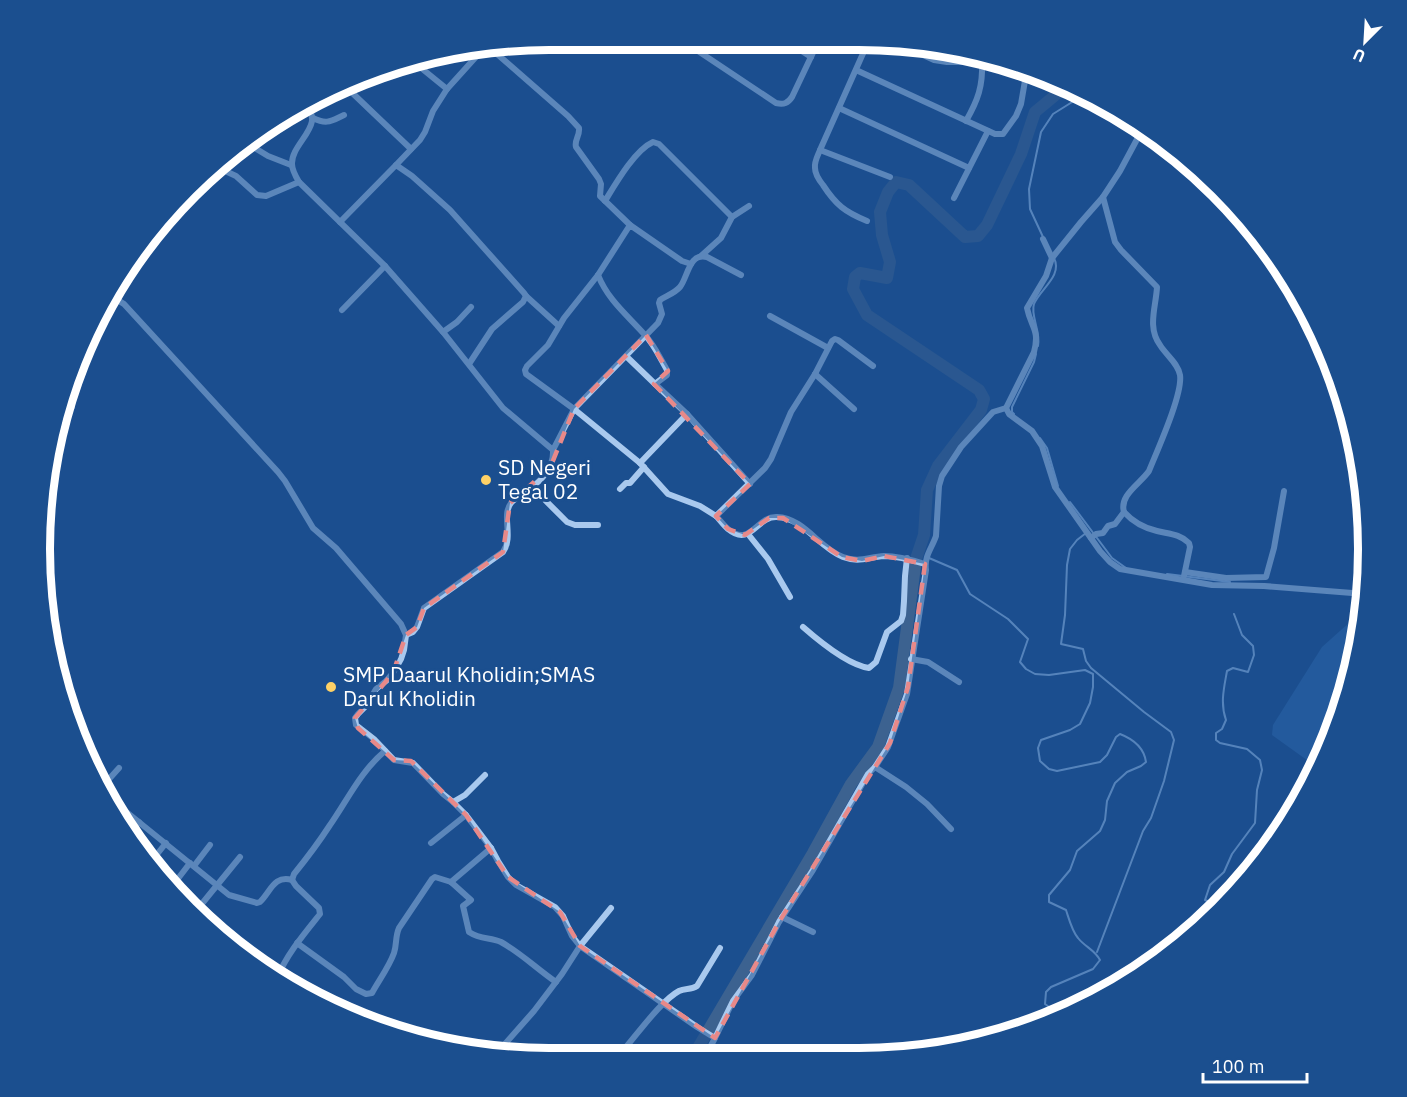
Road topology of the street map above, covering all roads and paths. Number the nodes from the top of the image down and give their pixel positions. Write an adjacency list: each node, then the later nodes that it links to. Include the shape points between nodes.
1 (698, 50): 8 (street, via 782,104 792,97)
2 (800, 50): 8 (street)
3 (814, 50): 8 (street)
4 (865, 50): 12 (street)
5 (496, 53): 34 (street, via 579,128 576,147 599,179 600,196)
6 (920, 54): 9 (street, via 934,60)
7 (478, 55): 14 (street)
8 (811, 57)
9 (965, 61)
10 (982, 66): 20 (street, via 981,91)
11 (420, 67): 14 (street)
12 (856, 70): 16 (street); 20 (street)
13 (1025, 78): 21 (street, via 1021,104 1008,129 1000,135)
14 (447, 89): 24 (street, via 425,132)
15 (350, 91): 24 (street)
16 (839, 108): 25 (street); 28 (street)
17 (310, 110): 19 (street)
18 (344, 115): 19 (street, via 323,123)
19 (313, 118): 26 (street)
20 (966, 121): 21 (street)
21 (988, 131): 28 (street)
22 (1139, 136): 32 (street)
23 (252, 148): 26 (street)
24 (411, 149): 27 (street)
25 (820, 150): 30 (street); 37 (street, via 815,162 819,180 844,210)
26 (291, 165): 31 (street)
27 (396, 165): 38 (street); 47 (street, via 450,210)
28 (969, 168): 33 (street)
29 (223, 170): 31 (street, via 262,196)
30 (890, 177)
31 (299, 182): 38 (street)
32 (1103, 197): 42 (street); 71 (street, via 1116,242 1157,287 1153,328 1180,378 1173,410 1149,471 1126,496)
33 (954, 198)
34 (605, 201): 36 (street, via 622,172 653,141); 39 (street)
35 (749, 206): 36 (street)
36 (732, 217): 41 (street, via 721,238)
37 (867, 221)
38 (340, 222): 44 (street)
39 (630, 225): 43 (street); 45 (street)
40 (1043, 238): 42 (street)
41 (701, 256): 43 (street); 46 (street)
42 (1053, 257): 61 (street, via 1027,308 1036,330 1034,352)
43 (691, 264): 54 (street, via 679,289 660,300 661,318)
44 (385, 266): 50 (street); 53 (street)
45 (598, 275): 52 (street); 54 (street, via 617,306)
46 (741, 275)
47 (526, 296): 52 (street); 57 (street, via 492,329)
48 (116, 299): 82 (street, via 278,472 313,528 336,548)
49 (471, 308): 53 (street)
50 (342, 310)
51 (770, 316): 55 (street)
52 (560, 326): 62 (street, via 525,372)
53 (443, 332): 57 (street)
54 (646, 335): 56 (street); 60 (street, via 668,371)
55 (828, 348): 58 (street, via 838,340); 59 (street)
56 (626, 356): 60 (street); 62 (street)
57 (469, 364): 65 (street, via 503,408)
58 (873, 366)
59 (815, 374): 63 (street); 67 (street, via 791,412 771,459)
60 (655, 384): 64 (street)
61 (1006, 408): 75 (street, via 1032,431 1042,446 1054,487); 77 (street, via 993,412 961,447 942,476 936,536)
62 (574, 409): 65 (street); 66 (street)
63 (854, 409)
64 (687, 414): 66 (street); 67 (street)
65 (554, 450): 68 (street, via 550,468)
66 (642, 465): 69 (street, via 630,483); 72 (street, via 668,494)
67 (750, 484): 72 (street)
68 (532, 487): 73 (street, via 567,522); 82 (street, via 508,508 508,543 503,552 424,608 417,627)
69 (620, 489)
70 (1284, 491): 78 (street, via 1266,577)
71 (1124, 512): 75 (street, via 1115,525); 78 (street, via 1141,526 1180,536 1189,543)
72 (716, 516): 74 (street, via 736,534)
73 (598, 525)
74 (748, 534): 76 (street, via 769,518 783,518 800,525 842,557 862,561 884,556); 80 (street)
75 (1094, 536): 78 (street, via 1110,562 1120,569)
76 (907, 558): 77 (street); 81 (street, via 901,621 887,632 876,662 869,668 826,646)
77 (925, 564): 83 (street)
78 (1184, 576): 79 (street, via 1212,585)
79 (1355, 593)
80 (790, 597)
81 (803, 627)
82 (406, 635): 85 (street, via 393,673 355,718 358,728)
83 (911, 659): 84 (street, via 928,662); 86 (street, via 903,707 888,747)
84 (959, 682)
85 (386, 751): 90 (street, via 394,760 413,763); 103 (street, via 367,768)
86 (875, 767): 95 (street, via 927,804); 109 (street)
87 (119, 768): 89 (street)
88 (485, 775): 90 (street)
89 (107, 781)
90 (453, 802): 92 (street)
91 (123, 809): 93 (street)
92 (466, 815): 97 (street); 99 (street)
93 (139, 822): 94 (street); 96 (street)
94 (135, 827)
95 (951, 829)
96 (166, 843): 100 (street); 102 (street)
97 (430, 843)
98 (210, 845): 102 (street)
99 (491, 848): 105 (street); 112 (street, via 513,882 560,912)
100 (156, 856)
101 (240, 857): 106 (street)
102 (192, 864): 104 (street); 106 (street)
103 (292, 880): 106 (street, via 281,879 257,903 229,895); 111 (street, via 321,912)
104 (177, 882)
105 (451, 882): 111 (street, via 432,879 399,928 396,949 372,993 356,989); 115 (street, via 471,900 463,906 469,932 499,941)
106 (218, 885): 107 (street)
107 (201, 906)
108 (612, 908): 112 (street)
109 (782, 917): 110 (street); 117 (street, via 752,975)
110 (813, 932)
111 (297, 943): 114 (street)
112 (580, 946): 115 (street); 116 (street)
113 (720, 948): 116 (street, via 697,986 678,992)
114 (281, 969)
115 (556, 982): 118 (street)
116 (664, 1003): 117 (street); 119 (street)
117 (712, 1036): 120 (street)
118 (505, 1045)
119 (626, 1047)
120 (710, 1048)

